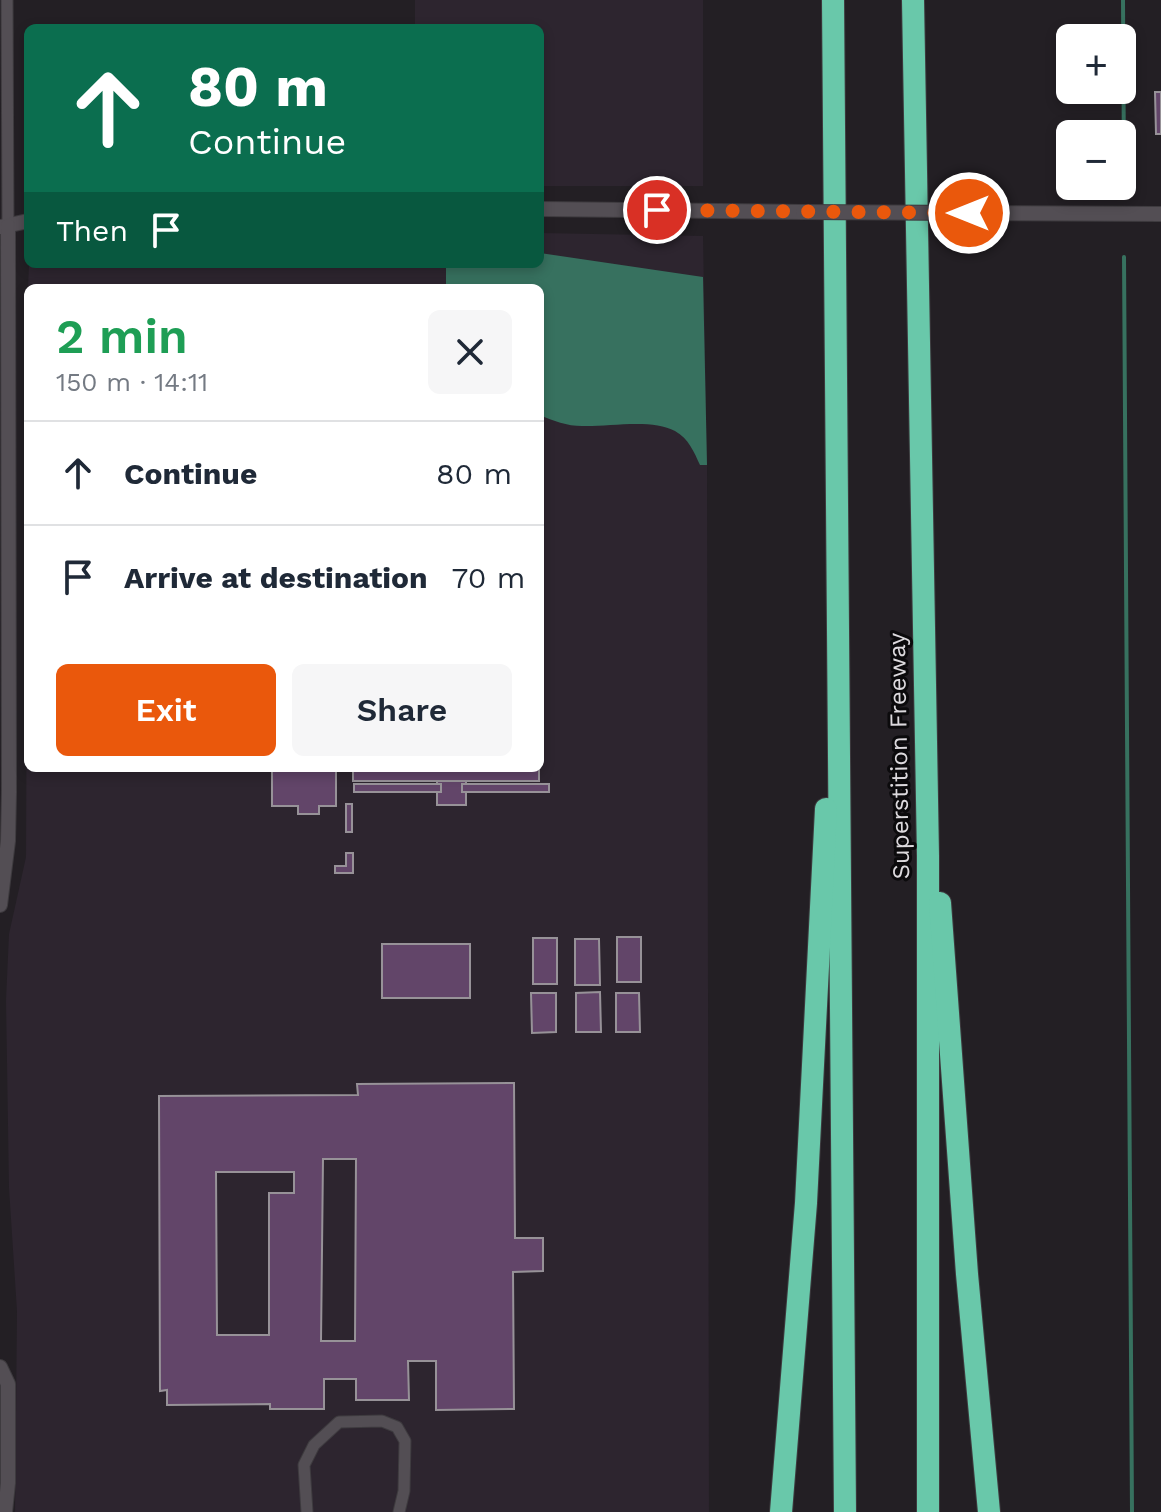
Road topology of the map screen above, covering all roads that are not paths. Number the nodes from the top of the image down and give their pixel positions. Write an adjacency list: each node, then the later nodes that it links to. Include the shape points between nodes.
1 (7, 0): 7 (street)
2 (833, 0): 8 (highway)
3 (913, 0): 9 (highway, Superstition Freeway)
4 (544, 209): 5 (street, bridge)
5 (1161, 214)
6 (24, 222): 7 (street)
7 (4, 227): 10 (street, via 9,792)
8 (838, 565): 15 (highway, via 806,1203); 16 (highway)
9 (928, 856): 17 (highway, Superstition Freeway); 18 (highway, via 939,889)
10 (0, 905)
11 (0, 1367): 12 (street, via 8,1384)
12 (5, 1512)
13 (307, 1512): 14 (street, via 304,1465 314,1445 339,1422 382,1421 397,1427 405,1441)
14 (399, 1512)
15 (781, 1512)
16 (845, 1512)
17 (928, 1512)
18 (989, 1512)

